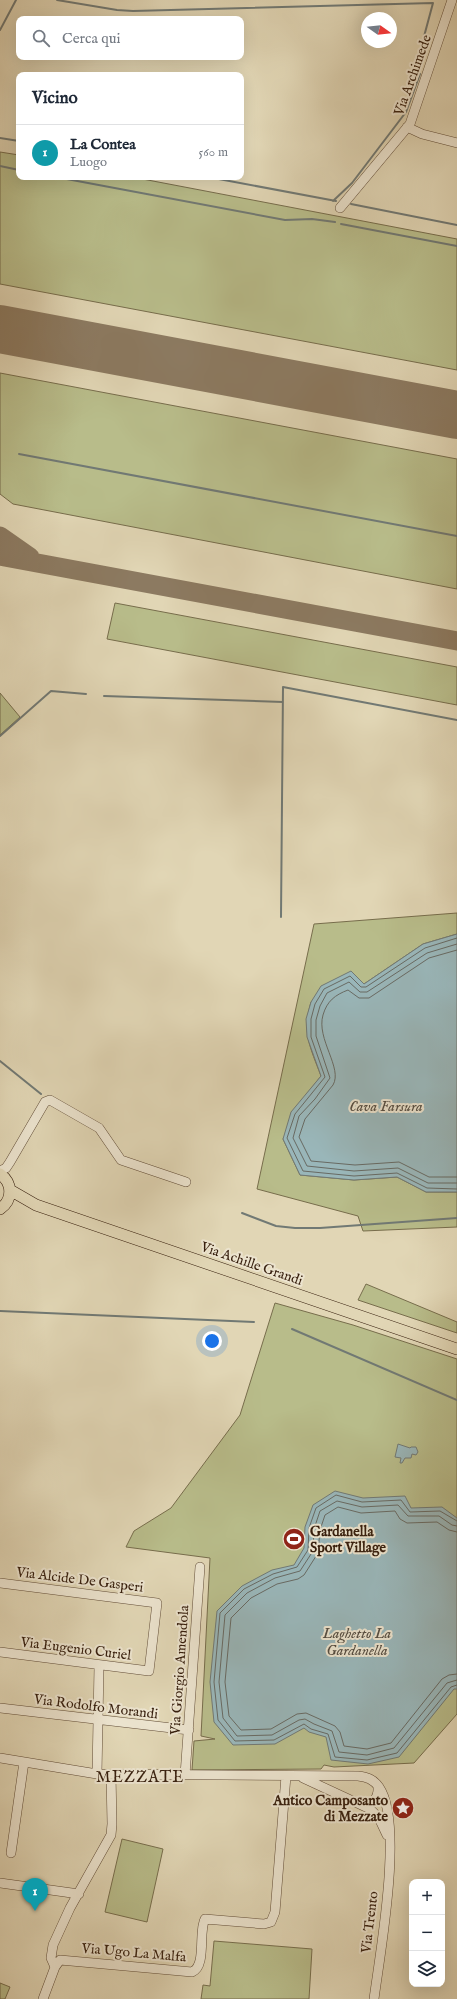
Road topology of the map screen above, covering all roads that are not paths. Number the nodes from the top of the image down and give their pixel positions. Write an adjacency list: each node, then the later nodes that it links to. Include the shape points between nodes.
1 (452, 0): 2 (street, Via Archimede, via 428,75)
2 (407, 127): 3 (street, via 422,134); 4 (street, Via Archimede)
3 (457, 143)
4 (340, 208)
5 (4, 1179): 6 (street, via 10,1162 45,1102 52,1100 98,1128 121,1160); 7 (main road, Via Achille Grandi); 8 (main road, Via Achille Grandi)
6 (186, 1182)
7 (36, 1205): 8 (main road, Via Achille Grandi); 9 (main road, Via Achille Grandi)
8 (3, 1206)
9 (457, 1349)
10 (200, 1567): 17 (street, Via Giorgio Amendola)
11 (0, 1583): 14 (street, Via Alcide De Gasperi, via 157,1603)
12 (0, 1652): 13 (street, Via Eugenio Curiel)
13 (99, 1666): 14 (street, Via Eugenio Curiel); 16 (street)
14 (148, 1671)
15 (0, 1708): 16 (street, Via Rodolfo Morandi)
16 (98, 1721): 17 (street, Via Rodolfo Morandi); 20 (street)
17 (189, 1730): 22 (street, Via Giorgio Amendola)
18 (0, 1758): 19 (street)
19 (24, 1762): 20 (street); 28 (street)
20 (97, 1774): 21 (street)
21 (111, 1774): 22 (street); 30 (street, via 111,1835)
22 (186, 1775): 23 (street)
23 (286, 1776): 24 (street); 31 (street, Via Ugo La Malfa, via 275,1912 271,1922 264,1924 204,1919 199,1964 192,1972 66,1960 60,1960)
24 (296, 1776): 25 (street, via 363,1777 372,1780); 26 (street, Via Trento, via 313,1781)
25 (378, 1786): 26 (street, via 378,1794 374,1801); 27 (street, Via Trento, via 388,1813)
26 (360, 1804): 27 (street, Via Trento, via 379,1818)
27 (390, 1849): 33 (street, Via Trento)
28 (11, 1853)
29 (0, 1882): 30 (street)
30 (80, 1894): 31 (street, via 51,1952)
31 (55, 1967): 32 (street)
32 (43, 1999)
33 (374, 1999)

